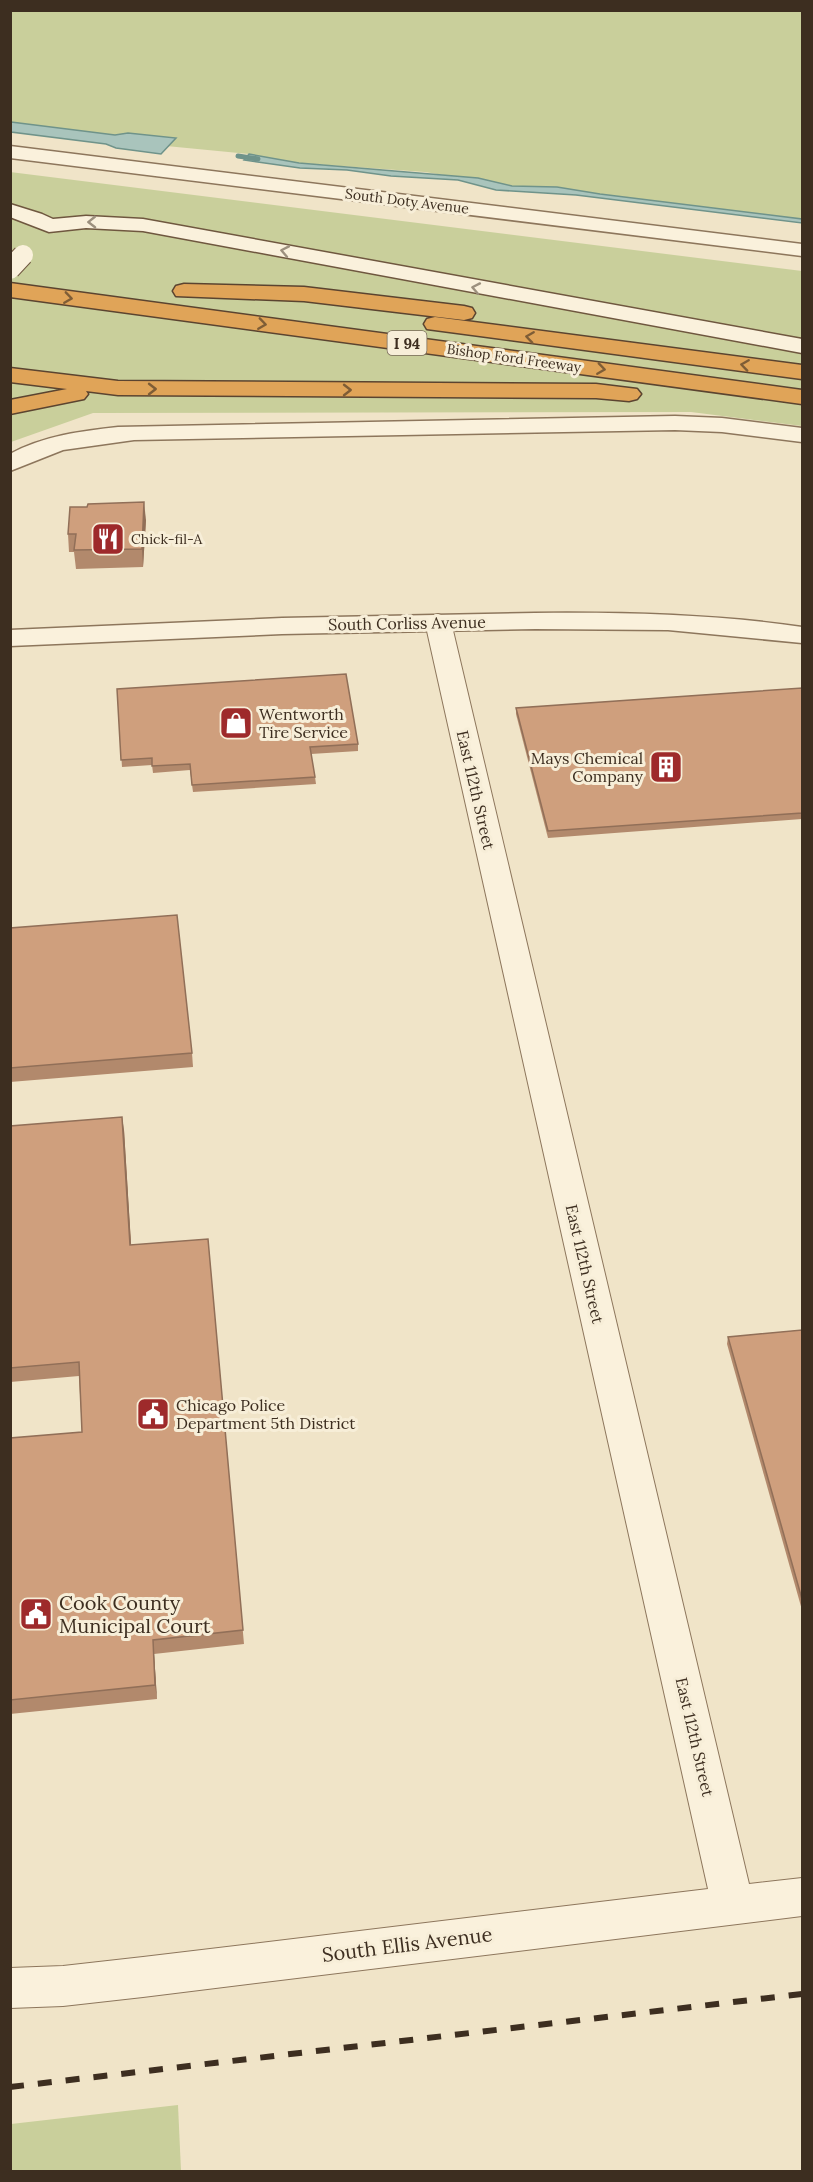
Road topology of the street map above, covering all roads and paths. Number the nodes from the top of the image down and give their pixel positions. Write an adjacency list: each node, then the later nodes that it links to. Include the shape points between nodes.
1 (10, 152): 4 (street, South Doty Avenue)
2 (10, 210): 3 (street)
3 (49, 226): 5 (street); 9 (street, one-way to 3, via 143,225 86,222)
4 (802, 250)
5 (19, 265)
6 (161, 288): 8 (highway, Bishop Ford Freeway / I 94)
7 (10, 290): 14 (highway, Bishop Ford Freeway / I 94, one-way to 14)
8 (184, 291): 10 (highway, via 304,294); 11 (highway, Bishop Ford Freeway / I 94, one-way to 8)
9 (802, 346)
10 (802, 352)
11 (802, 372)
12 (10, 375): 13 (highway)
13 (118, 388): 15 (highway); 16 (highway, one-way to 16, via 596,391)
14 (802, 397)
15 (10, 407)
16 (802, 414)
17 (802, 435): 18 (street, via 675,423 134,433 70,440)
18 (10, 464)
19 (438, 622): 20 (street, South Corliss Avenue, via 636,620); 21 (street, South Corliss Avenue); 23 (street, East 112th Street)
20 (802, 635)
21 (10, 638)
22 (802, 1898): 23 (street, South Ellis Avenue)
23 (733, 1905): 24 (street, South Ellis Avenue, via 143,1977)
24 (10, 1988)

